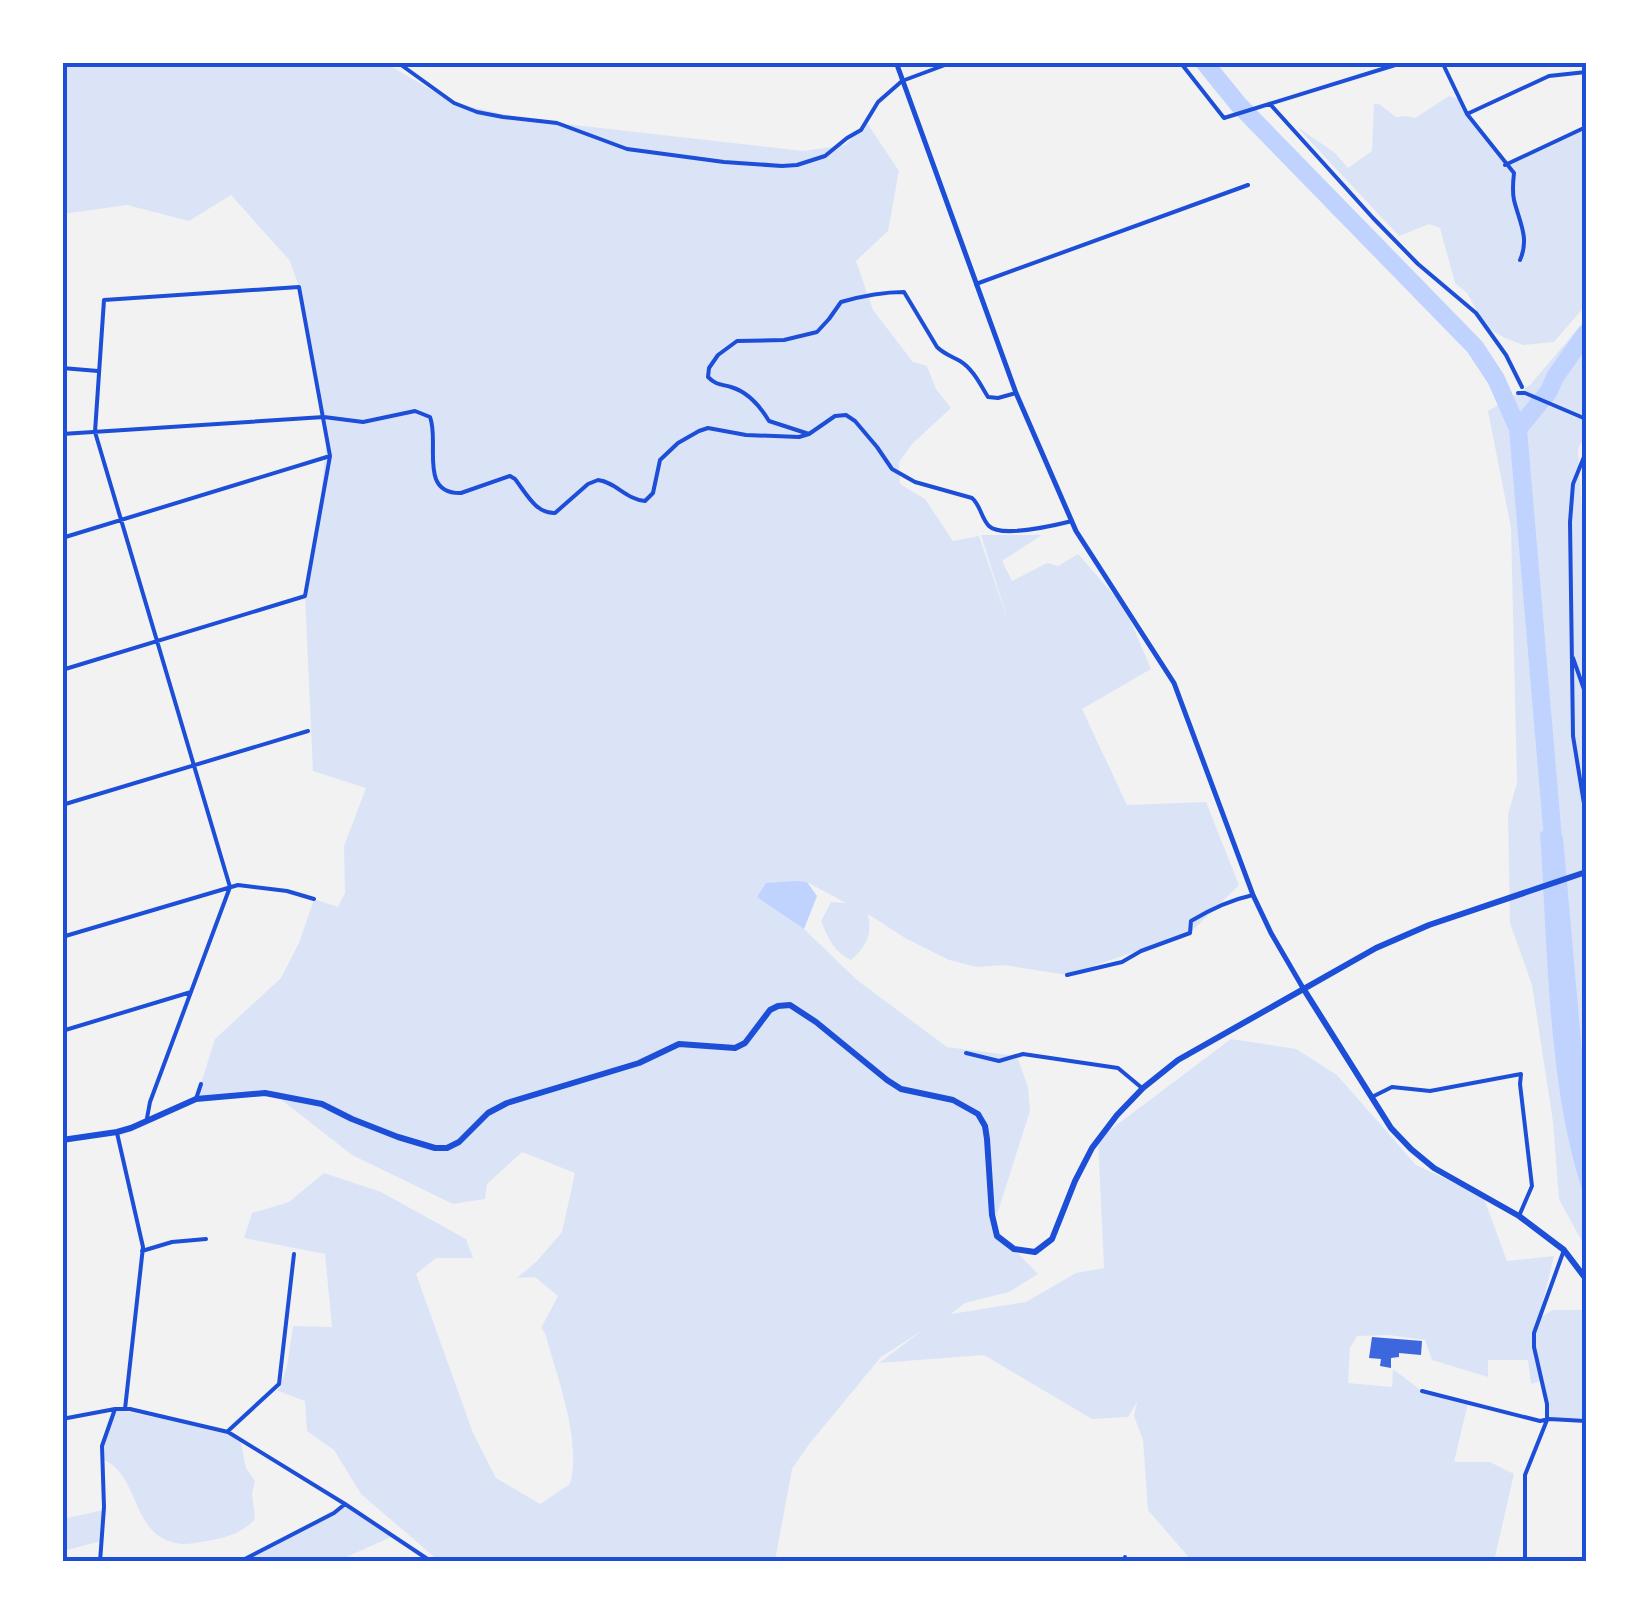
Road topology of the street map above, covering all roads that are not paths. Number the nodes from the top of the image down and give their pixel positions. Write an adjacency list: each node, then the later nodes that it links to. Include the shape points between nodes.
1 (397, 62): 8 (street, via 477,112 557,123 627,149 782,166 824,156 861,130)
2 (896, 62): 8 (street)
3 (953, 62): 8 (street)
4 (1180, 62): 11 (street, via 1224,118)
5 (1405, 62): 11 (street)
6 (1442, 62): 12 (street)
7 (1586, 72): 12 (street, via 1549,76)
8 (902, 81): 17 (street)
9 (1586, 86): 10 (street)
10 (1586, 101)
11 (1267, 105): 22 (street, via 1418,264 1476,313 1506,354 1522,391)
12 (1468, 114): 14 (street)
13 (1586, 127): 14 (street)
14 (1505, 165): 16 (street, via 1514,173 1513,197 1523,222)
15 (1248, 186): 17 (street)
16 (1520, 260)
17 (976, 284): 20 (street)
18 (62, 368): 19 (street)
19 (98, 371): 21 (street, via 104,300 299,287); 23 (street)
20 (1016, 393): 25 (street, via 988,396 963,362 936,347 904,292 861,296 841,302 816,332 736,341 709,368 715,384 746,394 769,421); 29 (street)
21 (324, 417): 23 (street); 25 (street, via 363,422 424,413 433,425 431,453 440,486 461,493 510,476 548,514 598,480 631,499 650,498 660,460 708,428 746,436); 27 (street)
22 (1586, 419)
23 (95, 432): 24 (street); 28 (street)
24 (62, 434)
25 (809, 434): 29 (street, via 846,415 892,469 972,498 993,530)
26 (1586, 452): 32 (street, via 1572,484)
27 (330, 456): 28 (street); 31 (street, via 306,596)
28 (122, 520): 30 (street); 31 (street)
29 (1072, 521): 41 (street, via 1174,683)
30 (62, 538)
31 (158, 641): 33 (street); 36 (street)
32 (1572, 653): 34 (street); 38 (street, via 1573,736)
33 (62, 670)
34 (1586, 695)
35 (308, 732): 36 (street)
36 (194, 766): 37 (street); 40 (street)
37 (62, 806)
38 (1586, 816)
39 (1586, 872): 45 (main road, via 1430,925)
40 (230, 887): 42 (street); 43 (street); 46 (street)
41 (1253, 895): 44 (street, via 1190,921 1190,933); 45 (street)
42 (314, 900)
43 (62, 937)
44 (1067, 976)
45 (1303, 988): 50 (main road); 51 (main road)
46 (191, 992): 47 (street); 53 (street)
47 (62, 1031)
48 (966, 1053): 50 (street, via 1118,1068)
49 (201, 1084): 52 (street)
50 (1142, 1088): 52 (main road, via 1092,1148 1052,1239 1035,1252 1004,1243 994,1227 987,1139 978,1114 886,1080 790,1006 770,1010 745,1044 734,1048 679,1044 507,1103 447,1148 398,1137 303,1099 265,1093)
51 (1372, 1097): 56 (main road, via 1391,1128 1434,1168); 56 (street, via 1392,1087 1430,1091 1521,1074 1532,1186)
52 (196, 1099): 53 (main road)
53 (146, 1123): 54 (main road)
54 (117, 1132): 55 (main road); 59 (street)
55 (62, 1140)
56 (1520, 1216): 58 (main road)
57 (206, 1240): 59 (street)
58 (1564, 1250): 61 (main road); 66 (street, via 1534,1333)
59 (142, 1251): 64 (street)
60 (294, 1254): 68 (street, via 278,1384)
61 (1586, 1280)
62 (1422, 1391): 66 (street)
63 (115, 1409): 64 (street); 65 (street); 70 (street, via 102,1446)
64 (124, 1409): 68 (street)
65 (62, 1419)
66 (1547, 1420): 67 (street); 73 (street, via 1524,1475)
67 (1586, 1421)
68 (228, 1432): 69 (street)
69 (345, 1504): 71 (street); 72 (street)
70 (100, 1562)
71 (240, 1562)
72 (432, 1562)
73 (1525, 1562)

